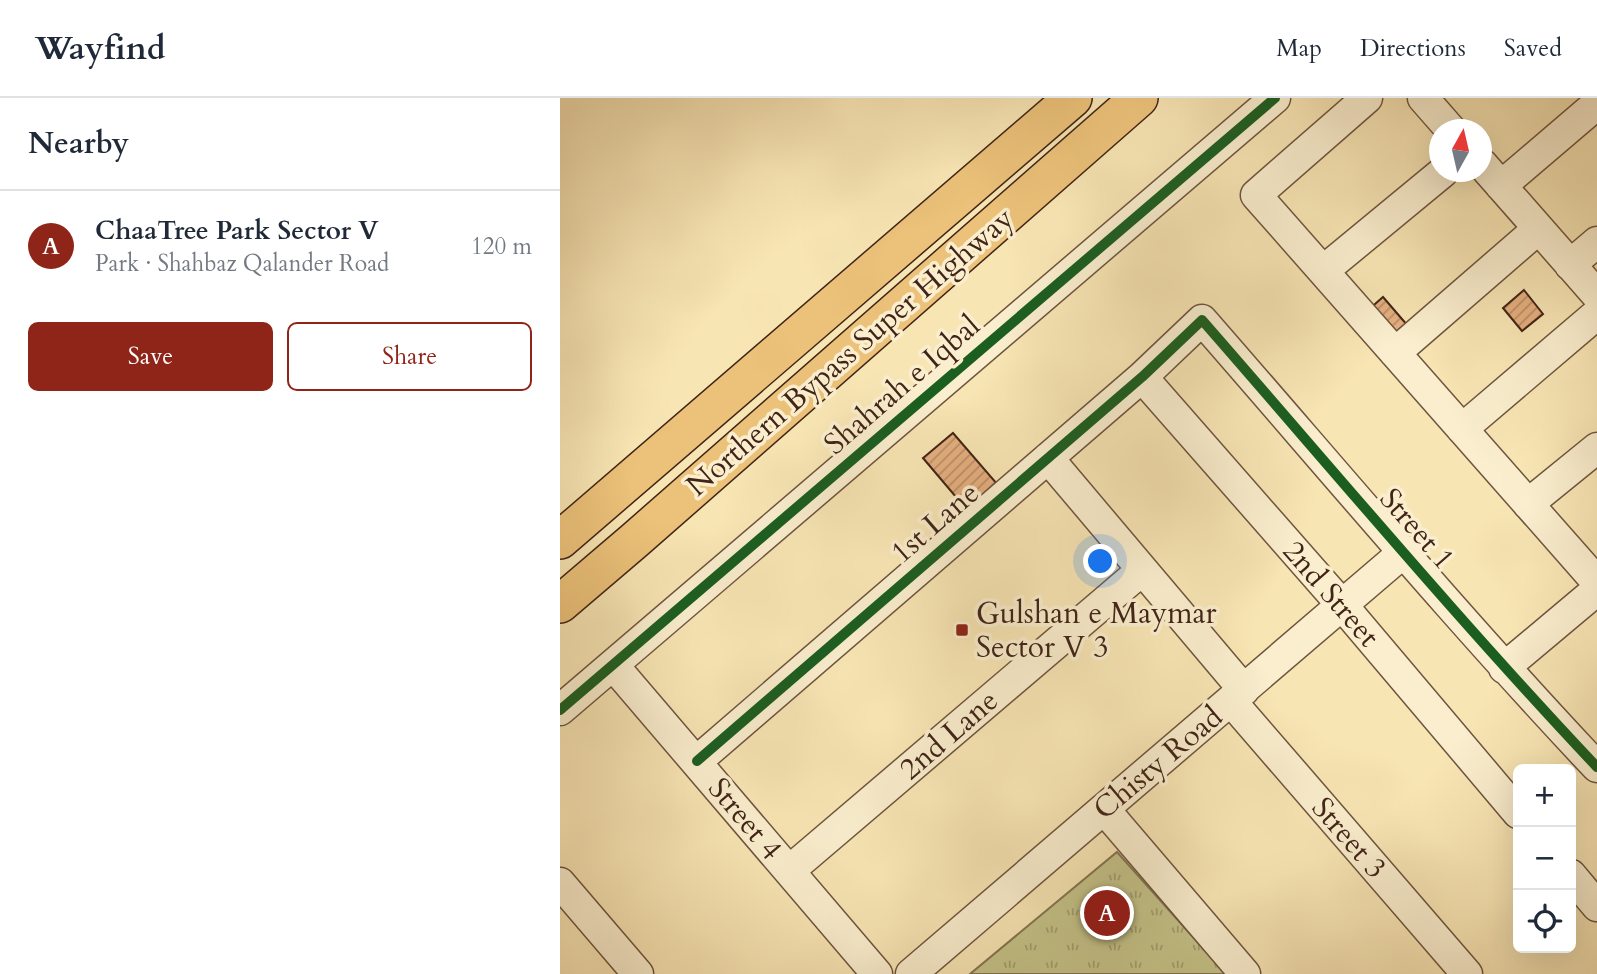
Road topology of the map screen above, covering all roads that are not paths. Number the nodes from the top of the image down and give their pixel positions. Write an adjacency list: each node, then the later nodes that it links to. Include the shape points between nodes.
1 (1073, 98): 24 (main road, Northern Bypass Super Highway)
2 (1139, 98): 29 (main road, Northern Bypass Super Highway)
3 (1275, 98): 31 (street, Shahrah e Iqbal)
4 (1367, 98): 14 (street, via 1256,195)
5 (1423, 98): 7 (street)
6 (1597, 104): 10 (street)
7 (1441, 119)
8 (1492, 176): 10 (street)
9 (1431, 182): 14 (street)
10 (1501, 186): 11 (street)
11 (1538, 229): 13 (street); 18 (street)
12 (1597, 242): 13 (street)
13 (1570, 265): 15 (street)
14 (1323, 271): 18 (street)
15 (1597, 295)
16 (1597, 314): 20 (street)
17 (1202, 320): 19 (street, 1st Lane); 25 (street, Street 1)
18 (1395, 353): 20 (street)
19 (1142, 377): 22 (street, 1st Lane); 30 (street, 2nd Street)
20 (1462, 429): 23 (street)
21 (1597, 448): 23 (street)
22 (1048, 458): 26 (street, Street 3); 35 (street, 1st Lane)
23 (1528, 504): 27 (street)
24 (560, 540)
25 (1405, 551): 30 (street, Chisty Road); 32 (street, Street 1)
26 (1141, 570): 33 (street, Street 3); 39 (street, 2nd Lane)
27 (1597, 582)
28 (1597, 590): 32 (street)
29 (560, 604)
30 (1342, 605): 33 (street, Chisty Road); 37 (street, 2nd Street)
31 (613, 665): 34 (street, Shahrah e Iqbal); 35 (street, Street 4)
32 (1504, 668): 36 (street, Street 1)
33 (1238, 695): 38 (street, Chisty Road); 47 (street, Street 3)
34 (560, 710)
35 (697, 761): 39 (street, Street 4)
36 (1597, 767)
37 (1513, 807)
38 (1104, 809): 45 (street, Chisty Road); 46 (street)
39 (789, 872): 44 (street, Street 4)
40 (1576, 881): 42 (street)
41 (565, 900): 43 (street)
42 (1597, 906)
43 (638, 974)
44 (877, 974)
45 (911, 974)
46 (1245, 974)
47 (1467, 974)

